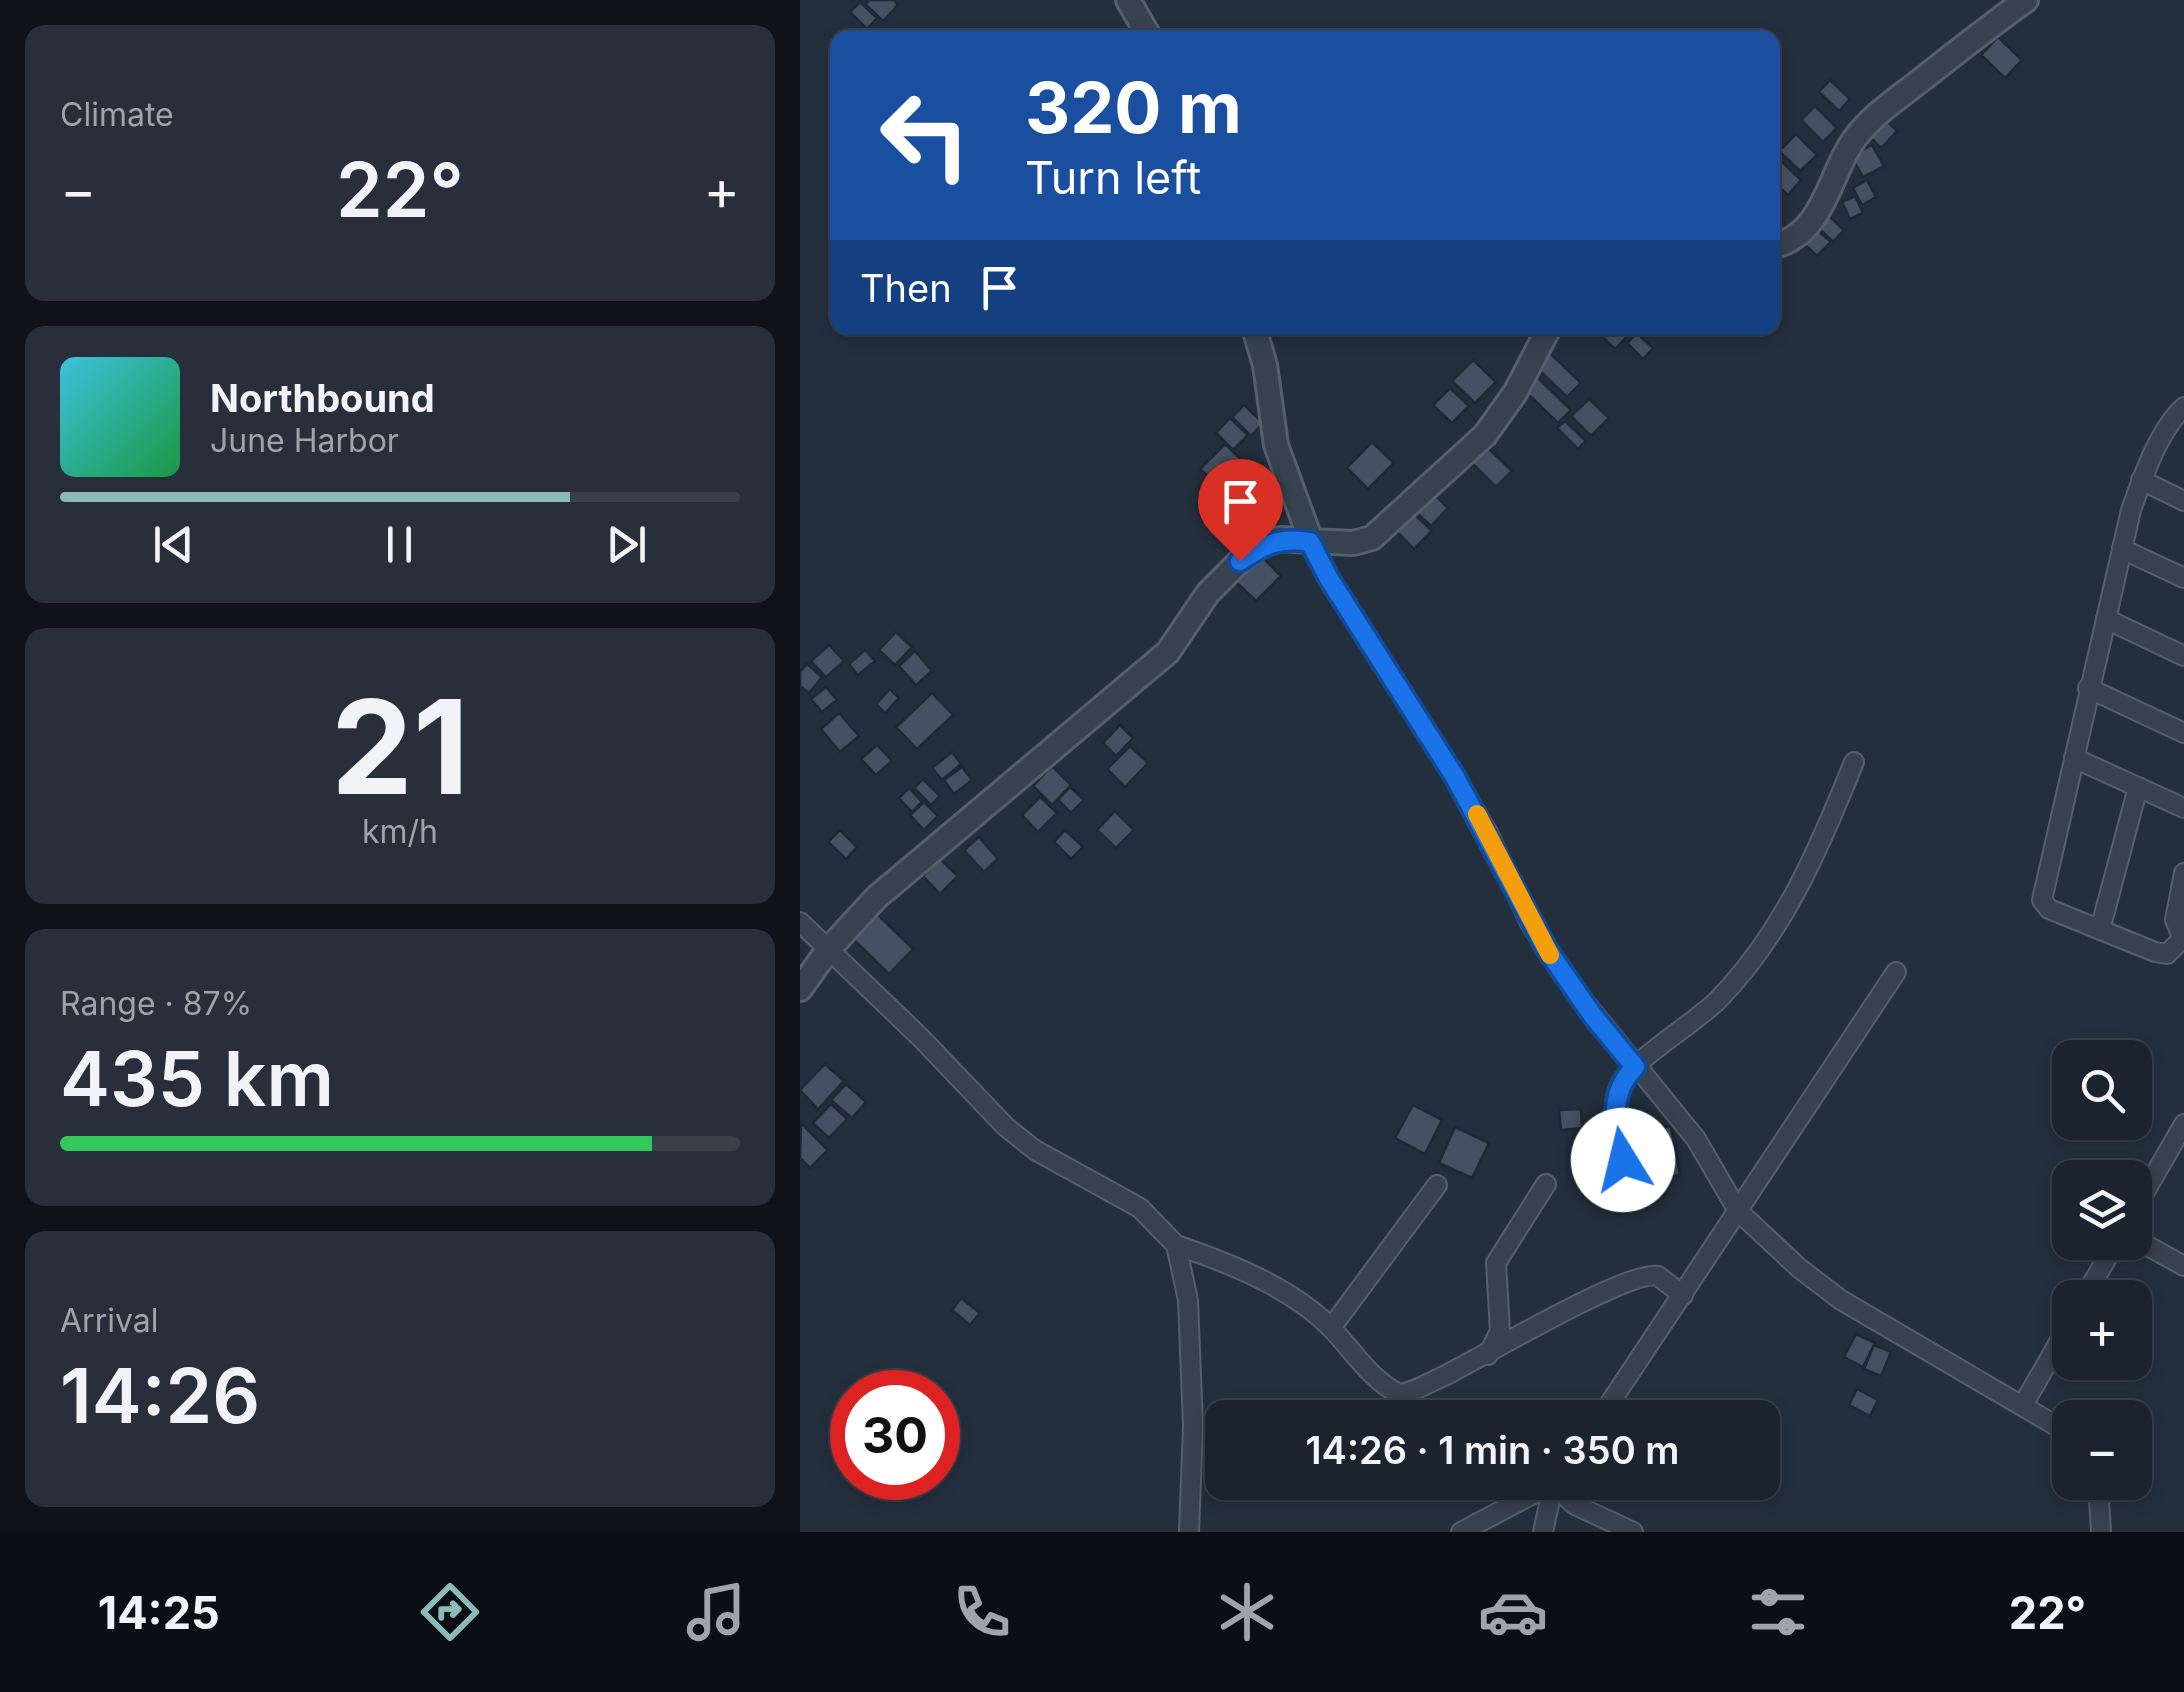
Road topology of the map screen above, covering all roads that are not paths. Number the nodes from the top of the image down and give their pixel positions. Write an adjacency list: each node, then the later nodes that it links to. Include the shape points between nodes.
1 (1128, 0): 3 (street)
2 (2026, 0): 4 (street, via 1855,138 1826,201)
3 (1145, 30)
4 (1780, 245)
5 (1256, 335): 11 (street, via 1276,445)
6 (1545, 335): 11 (street, via 1500,416 1406,508 1363,542)
7 (2184, 407): 8 (street)
8 (2177, 428): 9 (street)
9 (2141, 480): 10 (street); 12 (street)
10 (2184, 500)
11 (1310, 542): 26 (street, via 1280,539 1240,561 1208,593 1168,652 878,897); 29 (street, via 1480,819 1530,923)
12 (2122, 549): 13 (street); 14 (street)
13 (2184, 578)
14 (2106, 619): 15 (street); 16 (street)
15 (2184, 656)
16 (2088, 688): 17 (street); 18 (street)
17 (2184, 734)
18 (2074, 758): 20 (street); 24 (street, via 2042,900 2049,910)
19 (1854, 762): 29 (street, via 1773,935 1719,999)
20 (2138, 787): 21 (street); 24 (street)
21 (2184, 808)
22 (2184, 873): 25 (street, via 2176,920)
23 (800, 922): 26 (street)
24 (2100, 930): 25 (street, via 2164,954)
25 (2184, 938)
26 (828, 950): 28 (street); 36 (street, via 1006,1127 1140,1208)
27 (1896, 972): 35 (street)
28 (800, 989)
29 (1635, 1067): 31 (street, via 1620,1084 1614,1108); 35 (street, via 1696,1139)
30 (2184, 1124): 32 (street)
31 (1623, 1160)
32 (2152, 1180)
33 (1546, 1184): 42 (street, via 1496,1263 1500,1331)
34 (1437, 1185): 40 (street)
35 (1738, 1211): 39 (street); 44 (street, via 1841,1300)
36 (1176, 1245): 40 (street, via 1271,1286); 50 (street, via 1188,1300)
37 (2152, 1248): 38 (street)
38 (2184, 1266)
39 (1683, 1295): 42 (street, via 1658,1276 1640,1276); 43 (street)
40 (1332, 1328): 42 (street, via 1399,1394)
41 (2052, 1354): 44 (street)
42 (1488, 1355)
43 (1612, 1400)
44 (2023, 1405): 45 (street)
45 (2052, 1423)
46 (1523, 1500): 51 (street)
47 (1550, 1500): 52 (street)
48 (1570, 1500): 53 (street)
49 (2099, 1500): 54 (street)
50 (1189, 1532)
51 (1461, 1532)
52 (1543, 1532)
53 (1633, 1532)
54 (2101, 1532)

